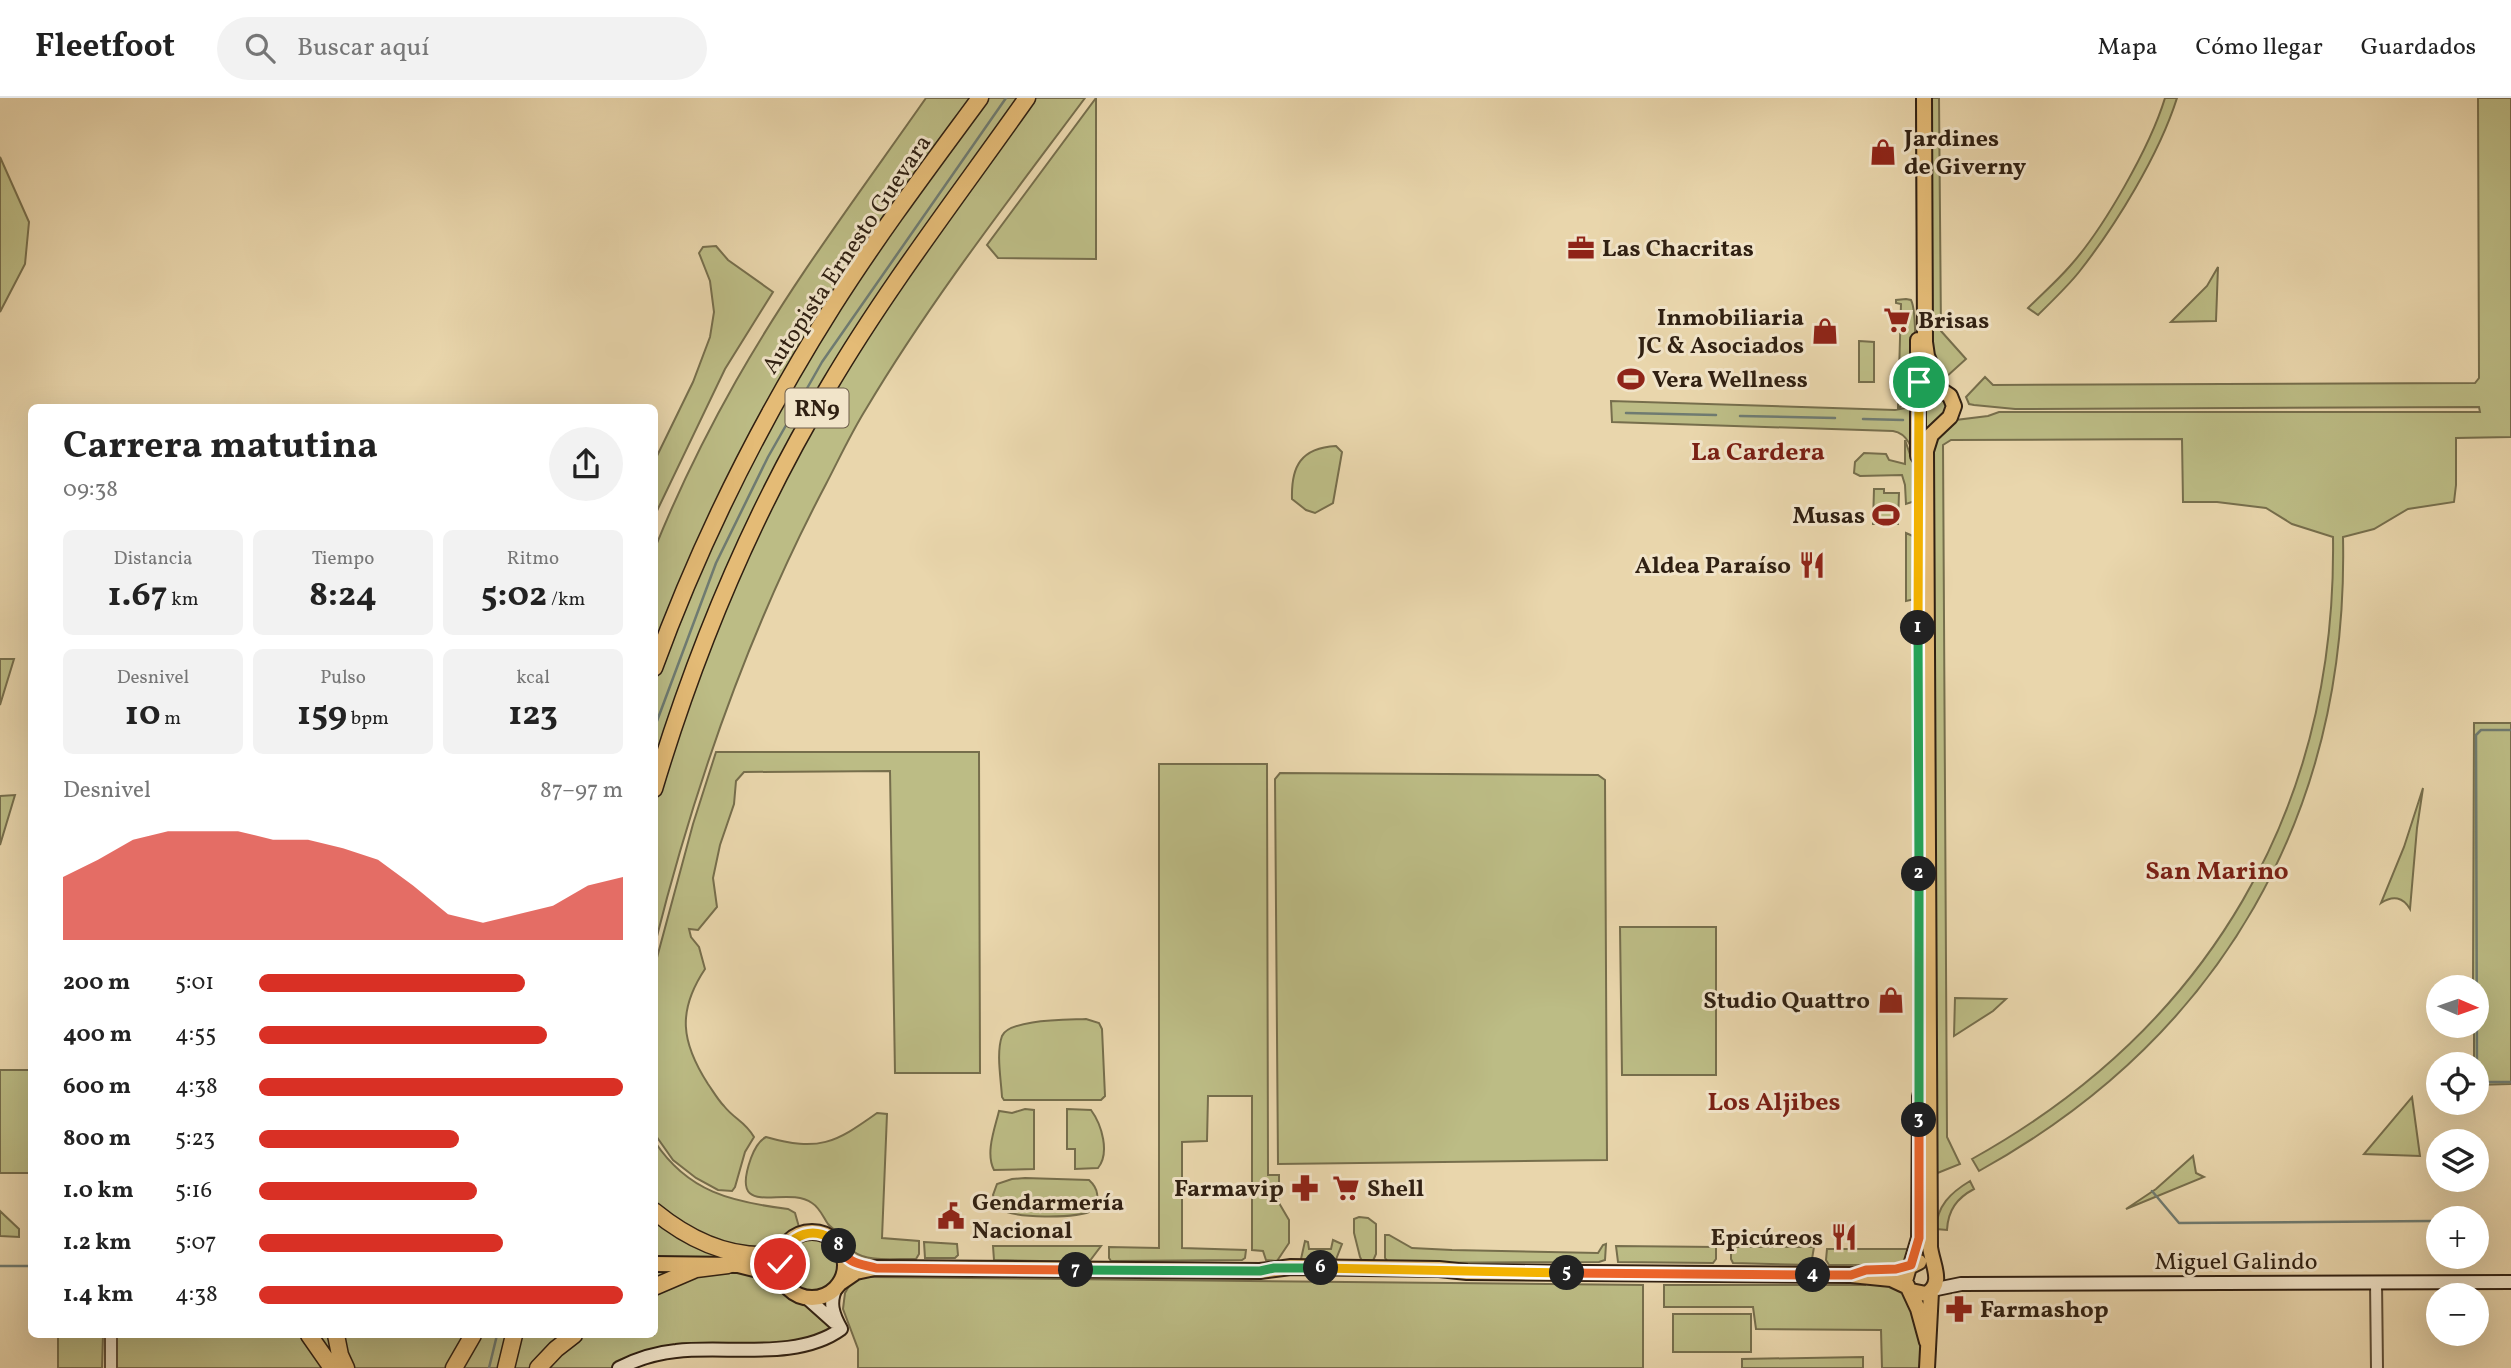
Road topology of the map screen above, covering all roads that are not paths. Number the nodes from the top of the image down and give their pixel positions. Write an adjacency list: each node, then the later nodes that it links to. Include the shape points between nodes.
1 (980, 98): 8 (highway, Autopista Ernesto Guevara / RN9, via 882,232 794,370 717,518)
2 (1027, 98): 9 (highway, RN9, via 863,330 828,388 728,584)
3 (1916, 98): 6 (main road)
4 (1924, 98): 5 (main road, via 1925,342)
5 (1941, 390): 6 (main road, via 1928,391); 7 (main road, via 1954,406)
6 (1919, 407): 7 (main road, via 1926,421); 10 (main road)
7 (1943, 423): 10 (main road, via 1931,435 1926,451)
8 (658, 658)
9 (658, 777)
10 (1924, 886): 17 (main road, via 1919,1228); 19 (main road)
11 (658, 1214): 13 (highway, via 725,1251)
12 (786, 1246): 13 (main road); 14 (main road, via 806,1233 822,1234 834,1241); 21 (main road, via 780,1264)
13 (768, 1255): 16 (main road)
14 (844, 1257): 18 (main road); 26 (main road, via 845,1270)
15 (658, 1264): 16 (main road)
16 (733, 1265): 21 (main road); 25 (highway, via 695,1269)
17 (1910, 1266): 19 (main road, via 1925,1262); 20 (main road); 27 (main road, via 1905,1276)
18 (876, 1268): 20 (main road, via 1260,1271 1291,1267); 26 (main road, via 856,1272)
19 (1934, 1269): 24 (main road, Miguel Galindo); 28 (main road, via 1937,1281)
20 (1851, 1275): 27 (main road, via 1891,1279)
21 (784, 1281): 29 (main road)
22 (2376, 1282): 23 (main road, Miguel Galindo); 24 (main road, Miguel Galindo); 49 (street)
23 (2511, 1282)
24 (1961, 1284): 28 (main road, Miguel Galindo)
25 (658, 1285)
26 (838, 1285): 29 (main road, via 823,1296); 30 (main road, via 832,1306)
27 (1909, 1289): 28 (main road, via 1921,1295); 39 (main road)
28 (1931, 1291): 39 (main road)
29 (806, 1297): 30 (main road)
30 (840, 1330): 47 (main road, via 794,1346 655,1354)
31 (111, 1338): 40 (street)
32 (311, 1338): 41 (highway)
33 (326, 1338): 41 (highway)
34 (337, 1338): 42 (highway)
35 (473, 1338): 43 (highway)
36 (474, 1338): 44 (highway)
37 (513, 1338): 45 (highway)
38 (570, 1338): 46 (highway)
39 (1927, 1342): 48 (main road)
40 (111, 1368)
41 (332, 1368)
42 (346, 1368)
43 (454, 1368)
44 (468, 1368)
45 (506, 1368)
46 (538, 1368)
47 (619, 1368)
48 (1927, 1368)
49 (2377, 1368)

